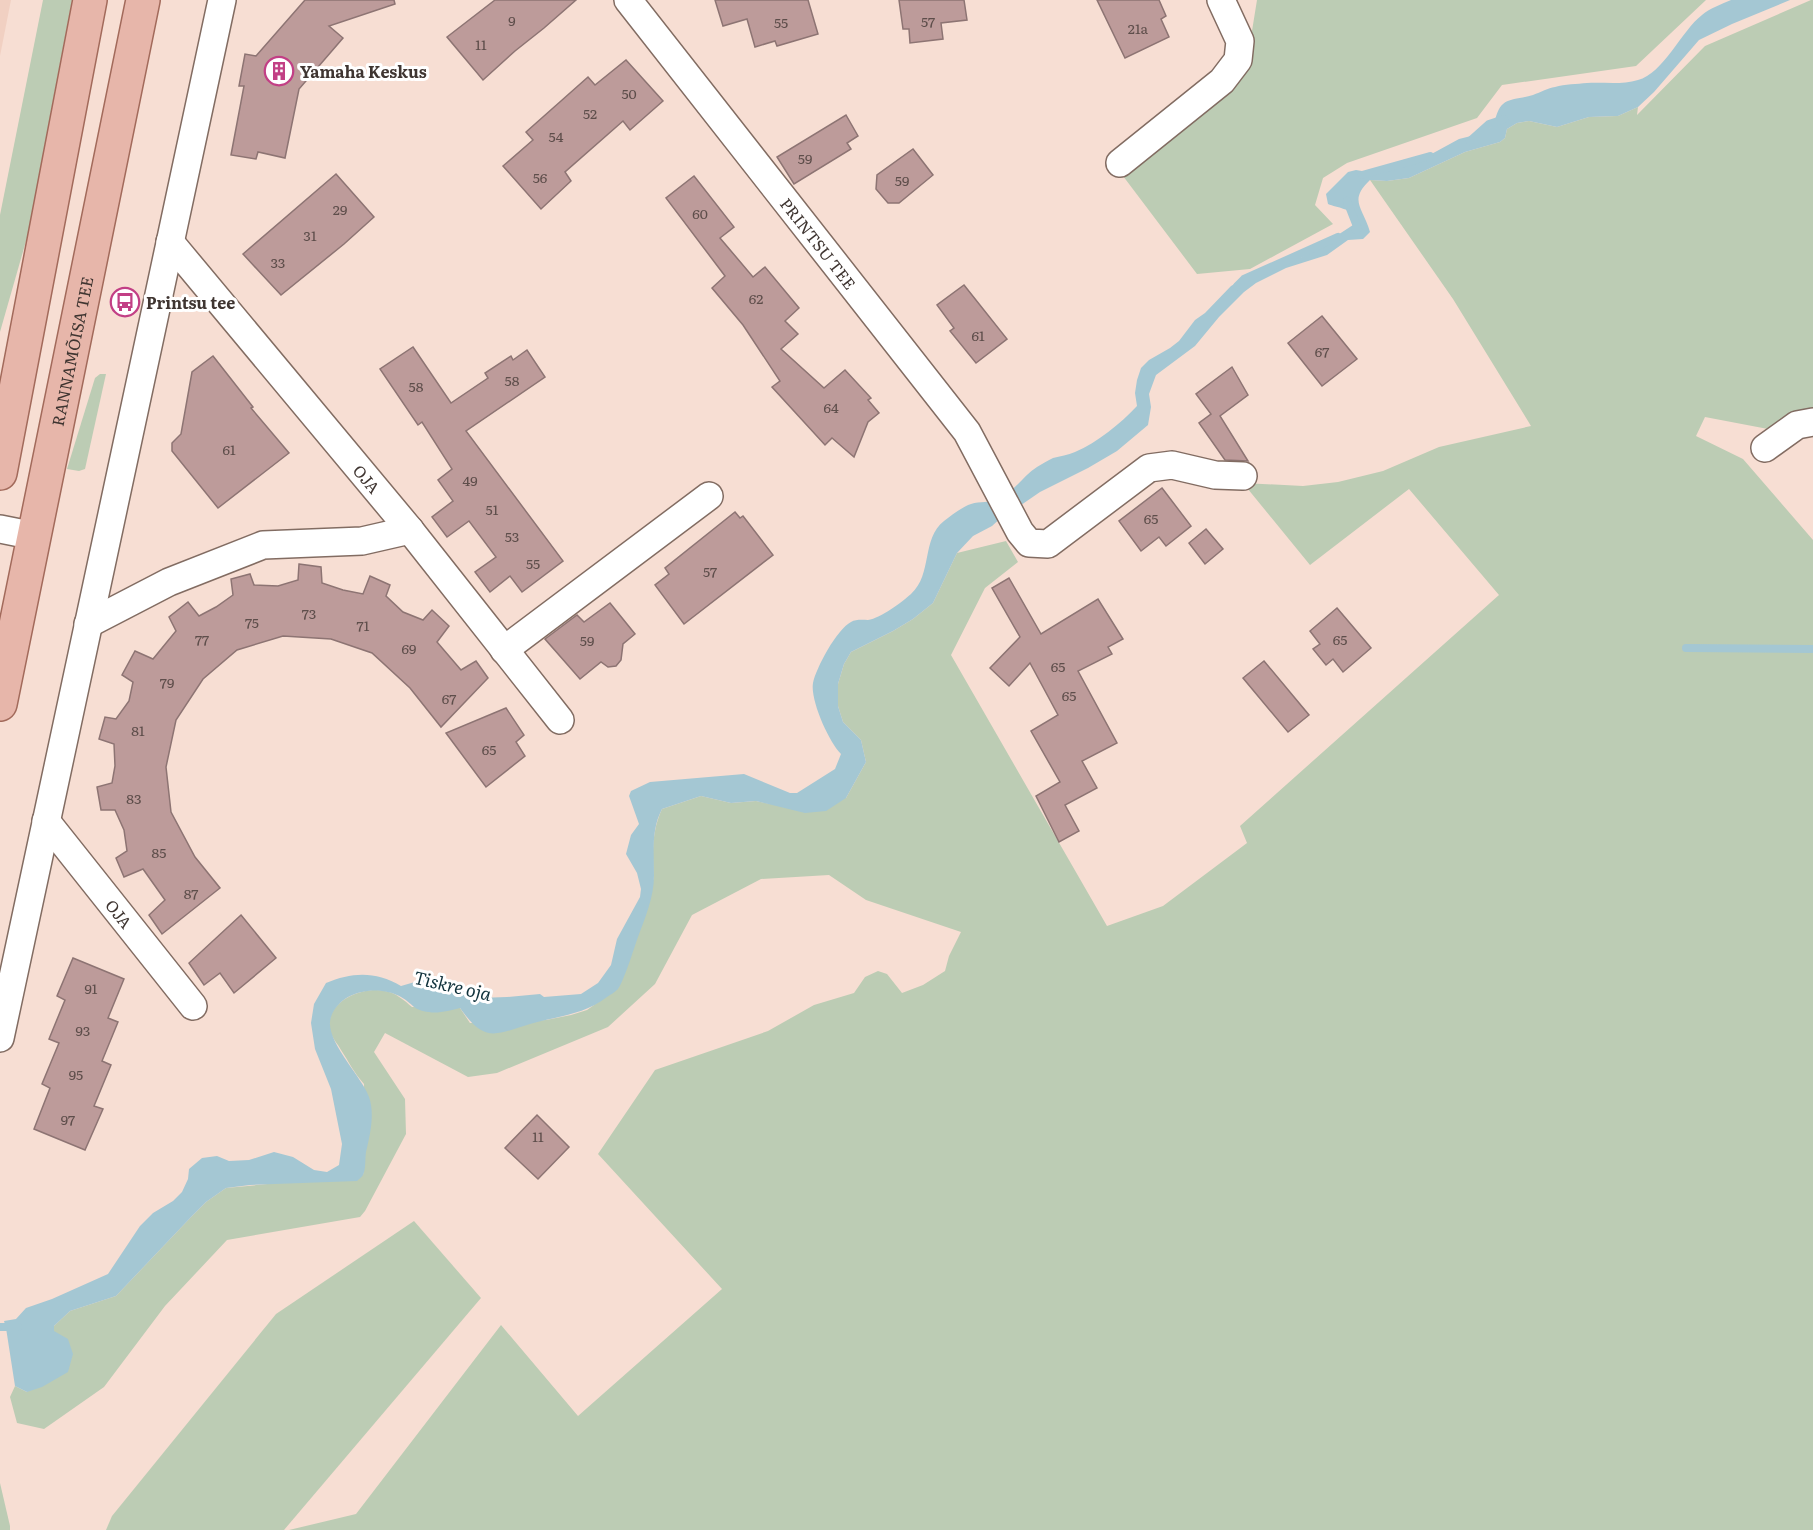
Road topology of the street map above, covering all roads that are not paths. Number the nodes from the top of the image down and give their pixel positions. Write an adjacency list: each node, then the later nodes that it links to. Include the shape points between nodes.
1 (90, 0): 10 (main road)
2 (143, 0): 15 (main road, RANNAMÕISA TEE)
3 (222, 0): 7 (street)
4 (628, 0): 11 (street, PRINTSU TEE, via 967,432 1029,543 1048,544 1149,468 1172,465 1215,475)
5 (1221, 0): 6 (street, via 1240,41 1238,60 1222,81)
6 (1120, 163)
7 (170, 242): 14 (street, OJA); 16 (street)
8 (1813, 422): 9 (street, via 1797,425)
9 (1765, 448)
10 (0, 473)
11 (1243, 476)
12 (709, 496): 17 (street)
13 (0, 529): 15 (street)
14 (410, 530): 16 (street, via 362,541 263,545 169,582); 17 (street, OJA)
15 (35, 536): 18 (main road, RANNAMÕISA TEE)
16 (88, 624): 20 (street)
17 (504, 650): 19 (street, OJA)
18 (0, 704)
19 (560, 720)
20 (46, 821): 21 (street, OJA); 22 (street)
21 (193, 1006)
22 (0, 1038)

